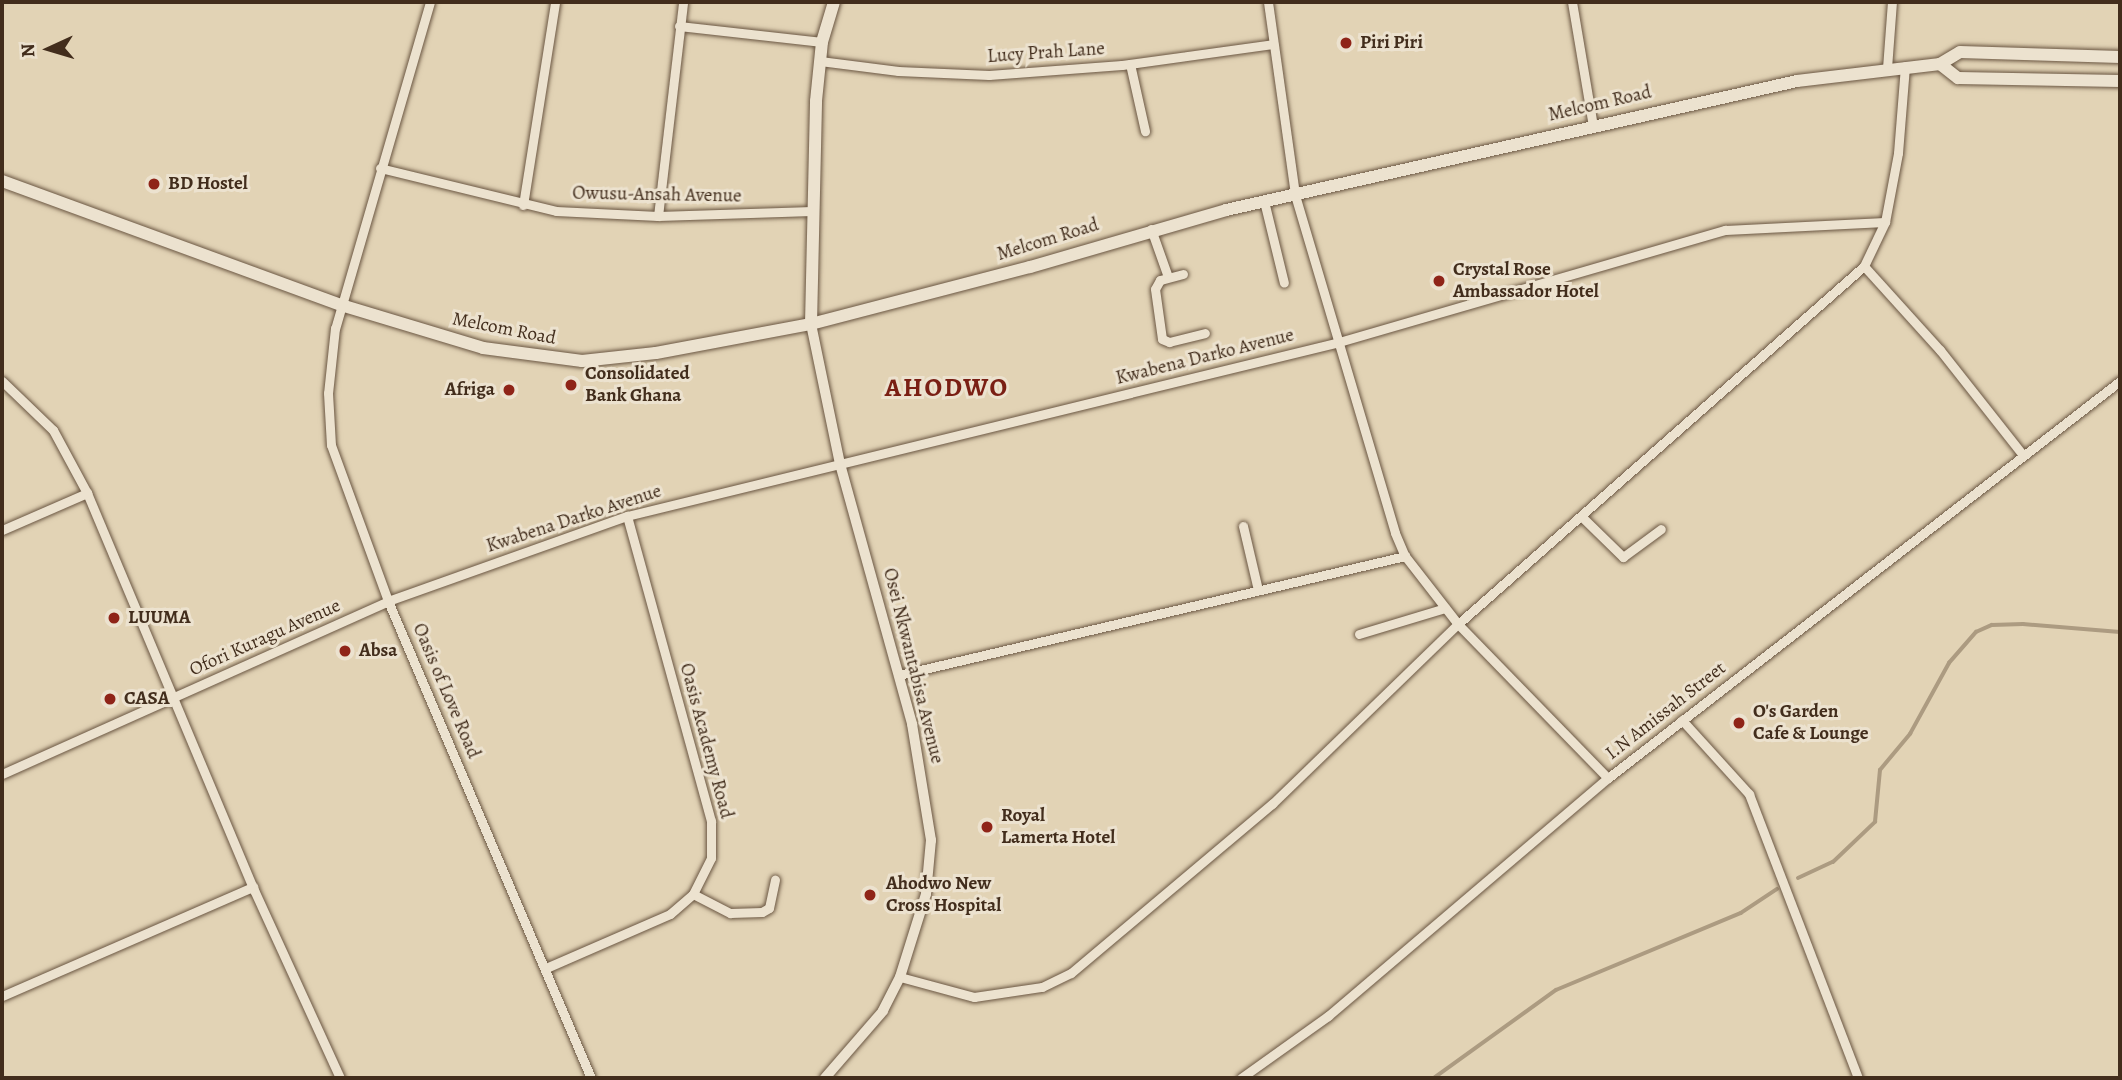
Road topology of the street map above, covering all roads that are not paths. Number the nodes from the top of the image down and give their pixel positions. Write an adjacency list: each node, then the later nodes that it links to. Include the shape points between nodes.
1 (430, 2): 20 (street, Oasis of Love Road)
2 (555, 2): 24 (street)
3 (683, 2): 8 (street)
4 (834, 2): 9 (main road)
5 (1268, 2): 10 (street)
6 (1572, 2): 18 (street)
7 (1892, 2): 16 (street)
8 (680, 26): 9 (street); 26 (street)
9 (822, 42): 12 (main road)
10 (1273, 44): 13 (street, Lucy Prah Lane); 22 (street)
11 (2120, 57): 14 (main road, via 1960,52)
12 (820, 61): 13 (street, Lucy Prah Lane, via 940,75); 25 (main road)
13 (1130, 64): 19 (street)
14 (1940, 64): 15 (main road, Melcom Road); 17 (main road, Melcom Road, via 1958,78)
15 (1905, 66): 16 (main road, Melcom Road); 27 (street, via 1898,153)
16 (1887, 68): 18 (main road, Melcom Road, via 1797,81)
17 (2120, 81)
18 (1593, 126): 22 (main road, Melcom Road)
19 (1145, 131)
20 (380, 168): 24 (street, Owusu-Ansah Avenue); 33 (street, Oasis of Love Road)
21 (2, 181): 33 (main road, Melcom Road)
22 (1295, 195): 23 (main road, Melcom Road); 36 (street)
23 (1265, 201): 28 (main road, Melcom Road); 32 (street)
24 (523, 205): 26 (street, Owusu-Ansah Avenue, via 602,215)
25 (812, 211): 26 (street, Owusu-Ansah Avenue); 34 (main road)
26 (658, 216)
27 (1885, 222): 29 (street); 36 (street, Kwabena Darko Avenue, via 1725,230)
28 (1151, 229): 31 (street); 34 (main road, Melcom Road, via 1030,267)
29 (1864, 266): 39 (street, via 1940,350); 43 (street)
30 (1183, 274): 31 (street)
31 (1168, 277): 35 (street, via 1155,289 1162,339 1170,342)
32 (1284, 283)
33 (341, 305): 34 (main road, Melcom Road, via 483,348 582,361 656,353); 49 (street, Oasis of Love Road, via 330,360 331,445)
34 (811, 324): 40 (street, Osei Nkwantabisa Avenue)
35 (1205, 333)
36 (1339, 342): 40 (street, Kwabena Darko Avenue); 47 (street)
37 (2120, 380): 39 (street, I.N Amissah Street)
38 (2, 381): 41 (street, via 53,430)
39 (2023, 455): 55 (street, I.N Amissah Street)
40 (841, 464): 42 (street, Kwabena Darko Avenue); 53 (street, Osei Nkwantabisa Avenue)
41 (87, 493): 46 (street); 54 (street)
42 (627, 516): 49 (street, Kwabena Darko Avenue); 60 (street, Oasis Academy Road, via 711,821 711,858)
43 (1581, 516): 45 (street, via 1623,556); 51 (street)
44 (1243, 526): 48 (street)
45 (1661, 529)
46 (2, 530)
47 (1405, 556): 48 (street); 50 (street)
48 (1258, 590): 53 (street)
49 (388, 601): 54 (street, Ofori Kuragu Avenue); 61 (street, Oasis of Love Road)
50 (1445, 608): 51 (street); 52 (street)
51 (1458, 624): 57 (street); 62 (street, via 1272,804 1071,973 1042,987 975,997)
52 (1359, 634)
53 (899, 675): 62 (street, Osei Nkwantabisa Avenue, via 922,771 931,840 926,894)
54 (176, 696): 56 (street, Ofori Kuragu Avenue); 59 (street)
55 (1682, 720): 57 (street, I.N Amissah Street); 68 (street, via 1749,794)
56 (2, 774)
57 (1608, 778): 67 (street, I.N Amissah Street, via 1328,1016)
58 (775, 880): 60 (street, via 769,908 762,912 730,913)
59 (253, 887): 63 (street); 65 (street)
60 (693, 894): 61 (street, Oasis Academy Road, via 670,914)
61 (546, 968): 66 (street, Oasis of Love Road)
62 (900, 977): 64 (street, Osei Nkwantabisa Avenue, via 883,1011)
63 (2, 996)
64 (829, 1077)
65 (340, 1078)
66 (591, 1078)
67 (1241, 1078)
68 (1858, 1078)

